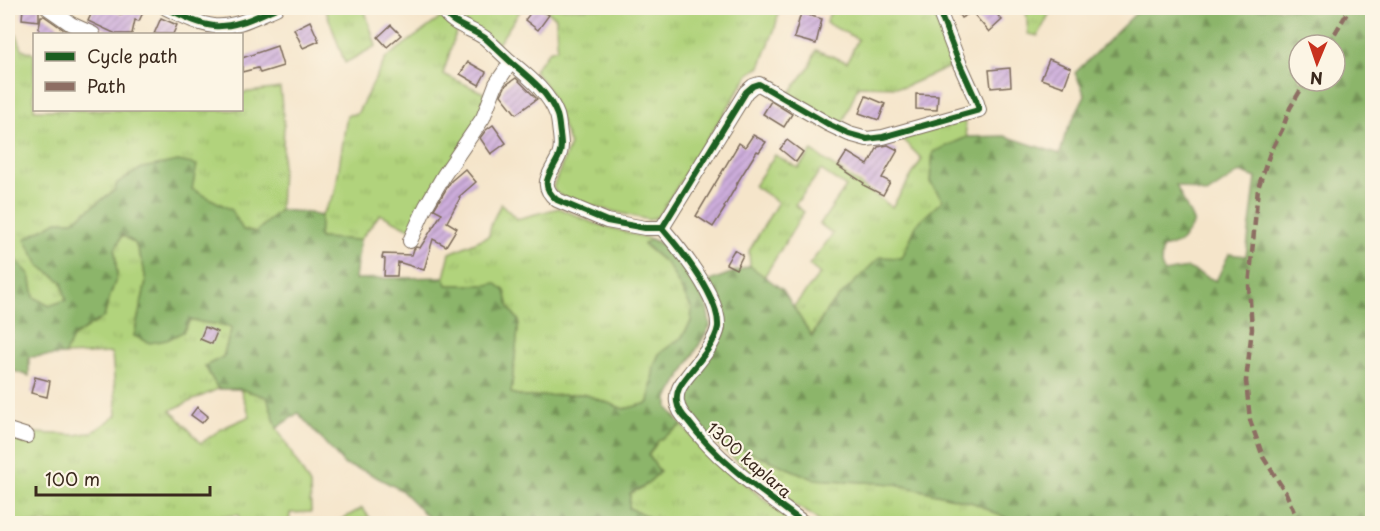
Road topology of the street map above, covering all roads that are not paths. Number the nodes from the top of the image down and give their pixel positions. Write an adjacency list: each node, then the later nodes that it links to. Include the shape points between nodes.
1 (48, 8): 6 (street)
2 (165, 8): 3 (street, via 213,26 230,25)
3 (276, 8)
4 (442, 8): 7 (street, via 448,18 476,32)
5 (938, 8): 8 (street, via 979,110 867,139 828,124 759,84 753,86)
6 (91, 33)
7 (511, 62): 8 (street, via 537,84 556,113 562,142 546,184 553,197 607,221); 9 (street, via 496,84 483,118 426,206)
8 (662, 228): 12 (street, 1300 kaplara, via 706,289 717,318 715,336 679,387 680,411 700,438 748,481)
9 (410, 241)
10 (8, 430): 11 (street)
11 (27, 436)
12 (806, 524)

